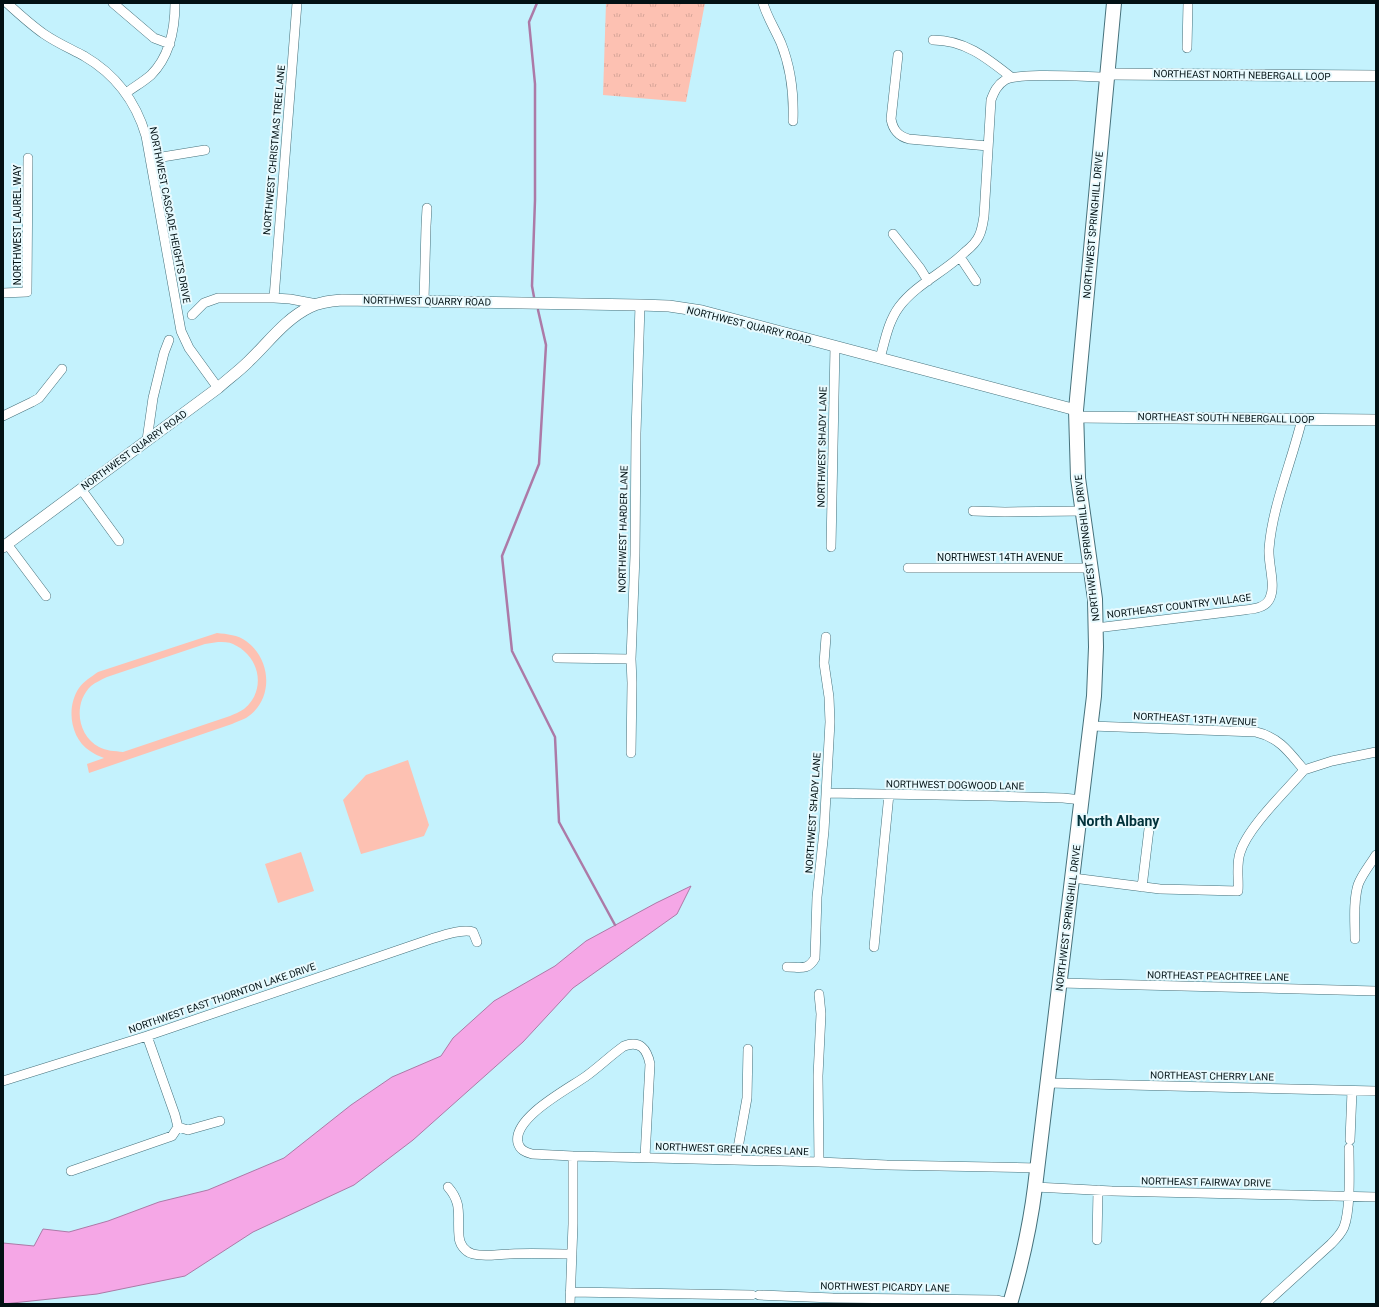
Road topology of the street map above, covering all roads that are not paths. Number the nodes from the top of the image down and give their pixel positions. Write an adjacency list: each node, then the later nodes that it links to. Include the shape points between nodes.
1 (7, 3): 15 (street, NORTHWEST CASCADE HEIGHTS DRIVE, via 44,34 98,65)
2 (113, 3): 9 (street, via 154,38)
3 (175, 3): 9 (street)
4 (297, 3): 27 (street, NORTHWEST CHRISTMAS TREE LANE)
5 (763, 3): 16 (street, via 789,67)
6 (1114, 3): 12 (main road, NORTHWEST SPRINGHILL DRIVE)
7 (1188, 3): 10 (street)
8 (933, 40): 14 (street, via 947,40 966,47 988,58)
9 (170, 44): 15 (street, via 155,70)
10 (1187, 48)
11 (898, 55): 17 (street, via 891,118 896,133 914,140)
12 (1107, 76): 13 (street, NORTHEAST NORTH NEBERGALL LOOP); 14 (street); 37 (main road, NORTHWEST SPRINGHILL DRIVE)
13 (1376, 76)
14 (1011, 77): 17 (street, via 1002,82 994,92)
15 (126, 93): 20 (street, NORTHWEST CASCADE HEIGHTS DRIVE, via 144,127)
16 (793, 121)
17 (988, 146): 23 (street, via 982,227 979,238)
18 (205, 150): 20 (street)
19 (28, 158): 26 (street, NORTHWEST LAUREL WAY, via 27,292)
20 (150, 159): 36 (street, NORTHWEST CASCADE HEIGHTS DRIVE, via 181,331 189,348)
21 (427, 208): 28 (street)
22 (893, 234): 24 (street)
23 (960, 257): 24 (street); 25 (street)
24 (928, 281): 34 (street, via 907,298 895,314)
25 (976, 281)
26 (3, 293)
27 (274, 298): 29 (street, NORTHWEST QUARRY ROAD); 31 (street, NORTHWEST QUARRY ROAD, via 218,298 204,303)
28 (424, 301): 29 (street, NORTHWEST QUARRY ROAD, via 342,300); 30 (street, NORTHWEST QUARRY ROAD)
29 (317, 304): 36 (street, NORTHWEST QUARRY ROAD, via 291,319)
30 (640, 305): 33 (street, NORTHWEST QUARRY ROAD, via 669,306 702,312); 54 (street, NORTHWEST HARDER LANE)
31 (192, 315)
32 (169, 340): 41 (street, via 153,398)
33 (835, 346): 34 (street, NORTHWEST QUARRY ROAD); 47 (street, NORTHWEST SHADY LANE)
34 (880, 358): 37 (street, NORTHWEST QUARRY ROAD)
35 (62, 369): 38 (street, via 39,398)
36 (218, 388): 41 (street, NORTHWEST QUARRY ROAD)
37 (1076, 414): 39 (street, NORTHEAST SOUTH NEBERGALL LOOP); 44 (main road, NORTHWEST SPRINGHILL DRIVE)
38 (3, 416)
39 (1302, 419): 40 (street, NORTHEAST SOUTH NEBERGALL LOOP); 51 (street, NORTHEAST COUNTRY VILLAGE, via 1269,543 1272,589 1268,602 1257,608 1244,610)
40 (1376, 420)
41 (147, 440): 42 (street, NORTHWEST QUARRY ROAD)
42 (81, 489): 45 (street); 46 (street, NORTHWEST QUARRY ROAD)
43 (973, 511): 44 (street)
44 (1082, 511): 49 (main road, NORTHWEST SPRINGHILL DRIVE)
45 (119, 542)
46 (5, 545): 50 (street)
47 (831, 547)
48 (908, 568): 49 (street, NORTHWEST 14TH AVENUE)
49 (1091, 568): 51 (main road, NORTHWEST SPRINGHILL DRIVE)
50 (46, 596)
51 (1096, 628): 55 (main road, NORTHWEST SPRINGHILL DRIVE)
52 (826, 637): 59 (street, NORTHWEST SHADY LANE, via 824,663 830,722)
53 (557, 658): 54 (street)
54 (631, 659): 57 (street, NORTHWEST HARDER LANE)
55 (1091, 726): 58 (street, NORTHEAST 13TH AVENUE, via 1256,732 1278,741); 61 (main road, NORTHWEST SPRINGHILL DRIVE)
56 (1376, 752): 58 (street)
57 (631, 753)
58 (1304, 770): 65 (street, via 1257,824 1243,845 1238,863 1238,891)
59 (827, 793): 60 (street, NORTHWEST DOGWOOD LANE); 69 (street, NORTHWEST SHADY LANE, via 817,897 815,958 806,968)
60 (889, 794): 61 (street, NORTHWEST DOGWOOD LANE); 68 (street)
61 (1082, 800): 64 (main road, NORTHWEST SPRINGHILL DRIVE)
62 (1149, 829): 65 (street)
63 (1376, 855): 66 (street, via 1358,886 1355,903)
64 (1073, 878): 65 (street); 70 (main road, NORTHWEST SPRINGHILL DRIVE)
65 (1142, 887)
66 (1355, 939)
67 (477, 942): 73 (street, NORTHWEST EAST THORNTON LAKE DRIVE, via 473,932 448,934)
68 (874, 947)
69 (787, 967)
70 (1060, 983): 71 (street, NORTHEAST PEACHTREE LANE); 76 (main road, NORTHWEST SPRINGHILL DRIVE)
71 (1376, 991)
72 (819, 994): 84 (street)
73 (147, 1036): 75 (street, NORTHWEST EAST THORNTON LAKE DRIVE); 80 (street)
74 (748, 1048): 83 (street, via 747,1098)
75 (3, 1081)
76 (1048, 1083): 77 (street, NORTHEAST CHERRY LANE); 85 (main road, NORTHWEST SPRINGHILL DRIVE)
77 (1352, 1091): 78 (street, NORTHEAST CHERRY LANE); 90 (street)
78 (1376, 1091)
79 (220, 1121): 80 (street, via 188,1130)
80 (178, 1127): 86 (street, via 172,1136)
81 (573, 1156): 82 (street, NORTHWEST GREEN ACRES LANE); 82 (street, NORTHWEST GREEN ACRES LANE, via 526,1152 519,1146 520,1129 534,1112 619,1050 635,1044 645,1050 650,1064); 93 (street)
82 (645, 1157): 83 (street, NORTHWEST GREEN ACRES LANE)
83 (736, 1160): 84 (street, NORTHWEST GREEN ACRES LANE)
84 (819, 1162): 85 (street, NORTHWEST GREEN ACRES LANE)
85 (1038, 1168): 88 (main road, NORTHWEST SPRINGHILL DRIVE)
86 (71, 1171)
87 (448, 1187): 93 (street, via 457,1201 459,1241 469,1252 489,1255)
88 (1036, 1187): 89 (street, NORTHEAST FAIRWAY DRIVE); 96 (main road, NORTHWEST SPRINGHILL DRIVE)
89 (1098, 1190): 90 (street, NORTHEAST FAIRWAY DRIVE); 92 (street)
90 (1348, 1197): 91 (street, NORTHEAST FAIRWAY DRIVE); 97 (street, via 1346,1220 1341,1234)
91 (1376, 1197)
92 (1097, 1240)
93 (572, 1254): 94 (street)
94 (570, 1292): 95 (street); 96 (street, NORTHWEST PICARDY LANE, via 996,1300)
95 (570, 1304)
96 (1010, 1304)
97 (1265, 1304)

